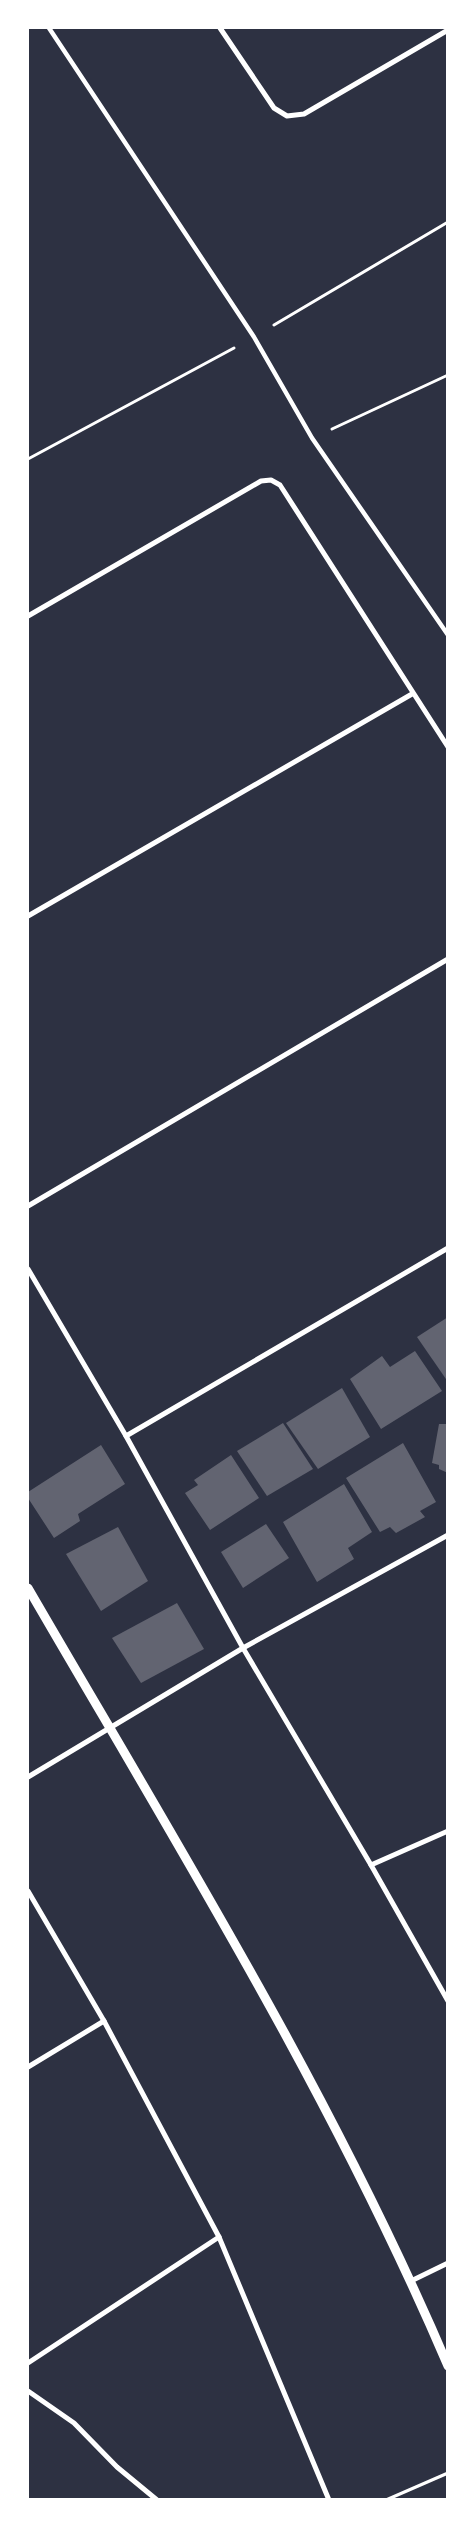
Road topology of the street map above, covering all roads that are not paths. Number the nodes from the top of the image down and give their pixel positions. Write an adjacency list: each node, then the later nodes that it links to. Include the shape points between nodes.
1 (49, 28): 5 (street, via 254,337 312,438)
2 (220, 28): 3 (street, via 274,108 287,116 304,114)
3 (448, 30)
4 (28, 616): 6 (street, via 261,481 271,480 280,485)
5 (448, 635)
6 (412, 694): 7 (street); 8 (street)
7 (448, 747)
8 (28, 916)
9 (448, 959): 10 (street)
10 (28, 1206)
11 (448, 1248): 13 (street)
12 (28, 1269): 13 (street)
13 (126, 1436): 16 (street)
14 (448, 1535): 16 (street)
15 (28, 1588): 17 (street)
16 (243, 1648): 17 (street); 20 (street)
17 (108, 1727): 18 (street); 27 (street, via 298,2056)
18 (28, 1777)
19 (448, 1831): 20 (street)
20 (371, 1865): 22 (street)
21 (28, 1891): 23 (street)
22 (448, 2001)
23 (104, 2021): 24 (street); 25 (street)
24 (28, 2067)
25 (219, 2237): 28 (street); 32 (street)
26 (448, 2263): 27 (street)
27 (412, 2281): 29 (street)
28 (28, 2363)
29 (448, 2366)
30 (28, 2391): 31 (street, via 74,2423 117,2468)
31 (157, 2500)
32 (328, 2500)

